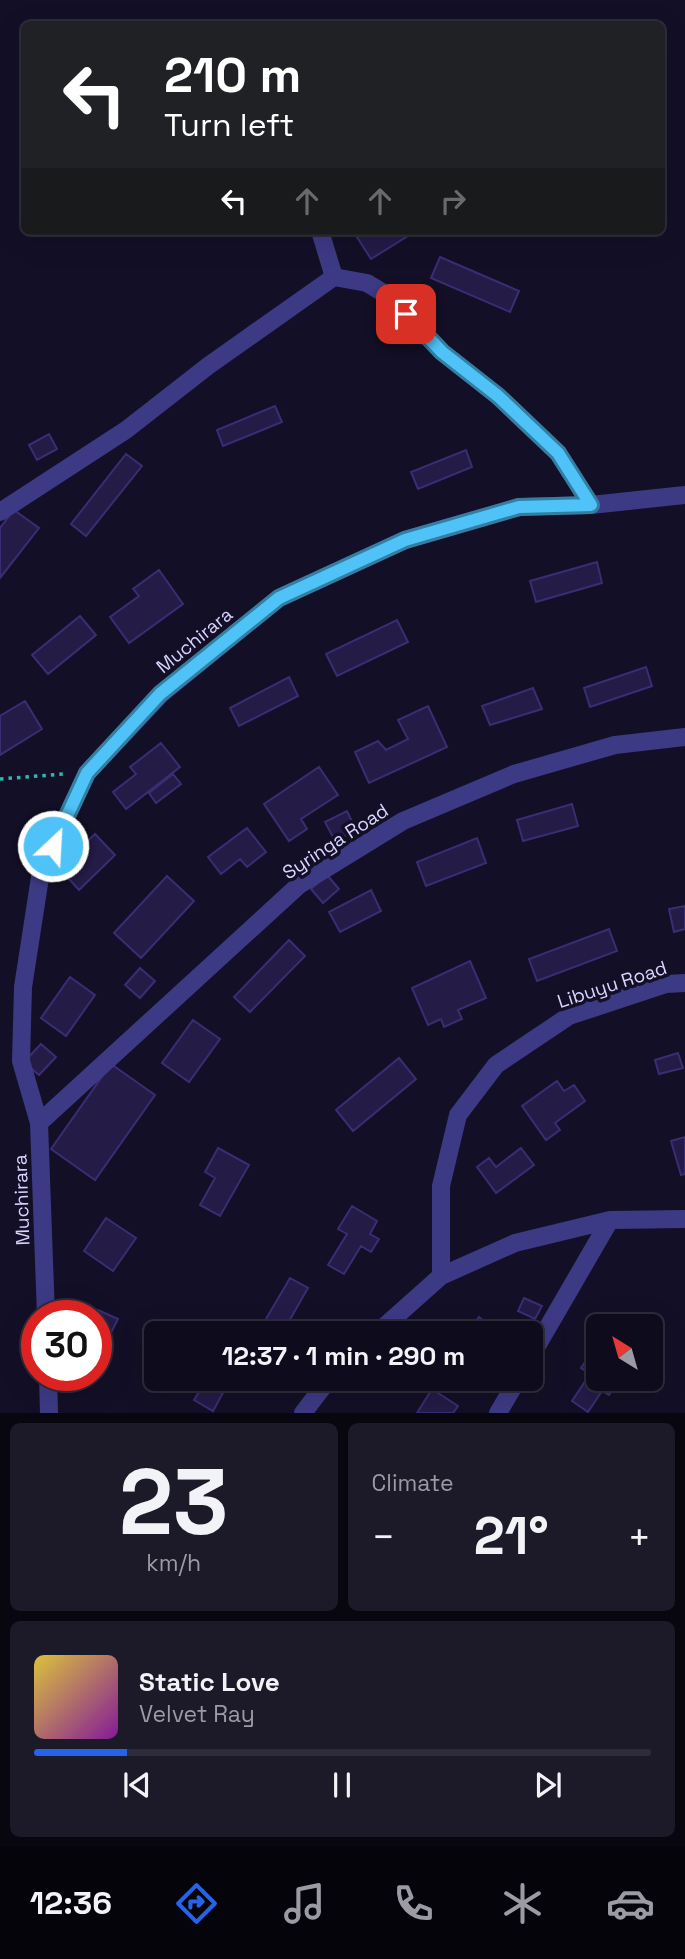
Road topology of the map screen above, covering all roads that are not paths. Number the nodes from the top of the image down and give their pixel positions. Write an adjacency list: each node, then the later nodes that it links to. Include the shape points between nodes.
1 (321, 235): 2 (street)
2 (334, 277): 4 (street, via 366,283 390,297 442,352 498,396 558,453); 5 (street, via 127,430)
3 (685, 495): 4 (street, Muchirara)
4 (591, 505): 8 (street, Muchirara, via 519,507 417,536 279,598 160,694 87,773 41,871 23,987 21,1061)
5 (0, 512)
6 (685, 737): 8 (street, Syringa Road, via 615,745 514,774 403,821 299,885)
7 (685, 983): 11 (street, Libuyu Road, via 666,984 569,1016 496,1065 458,1115 441,1186)
8 (39, 1123): 12 (street, Muchirara)
9 (685, 1219): 10 (street)
10 (610, 1220): 11 (street, via 515,1243); 14 (street)
11 (441, 1276): 13 (street)
12 (45, 1300)
13 (391, 1321)
14 (543, 1336)
15 (48, 1391): 18 (street)
16 (320, 1391): 19 (street)
17 (511, 1391): 20 (street)
18 (49, 1413)
19 (303, 1413)
20 (498, 1413)

